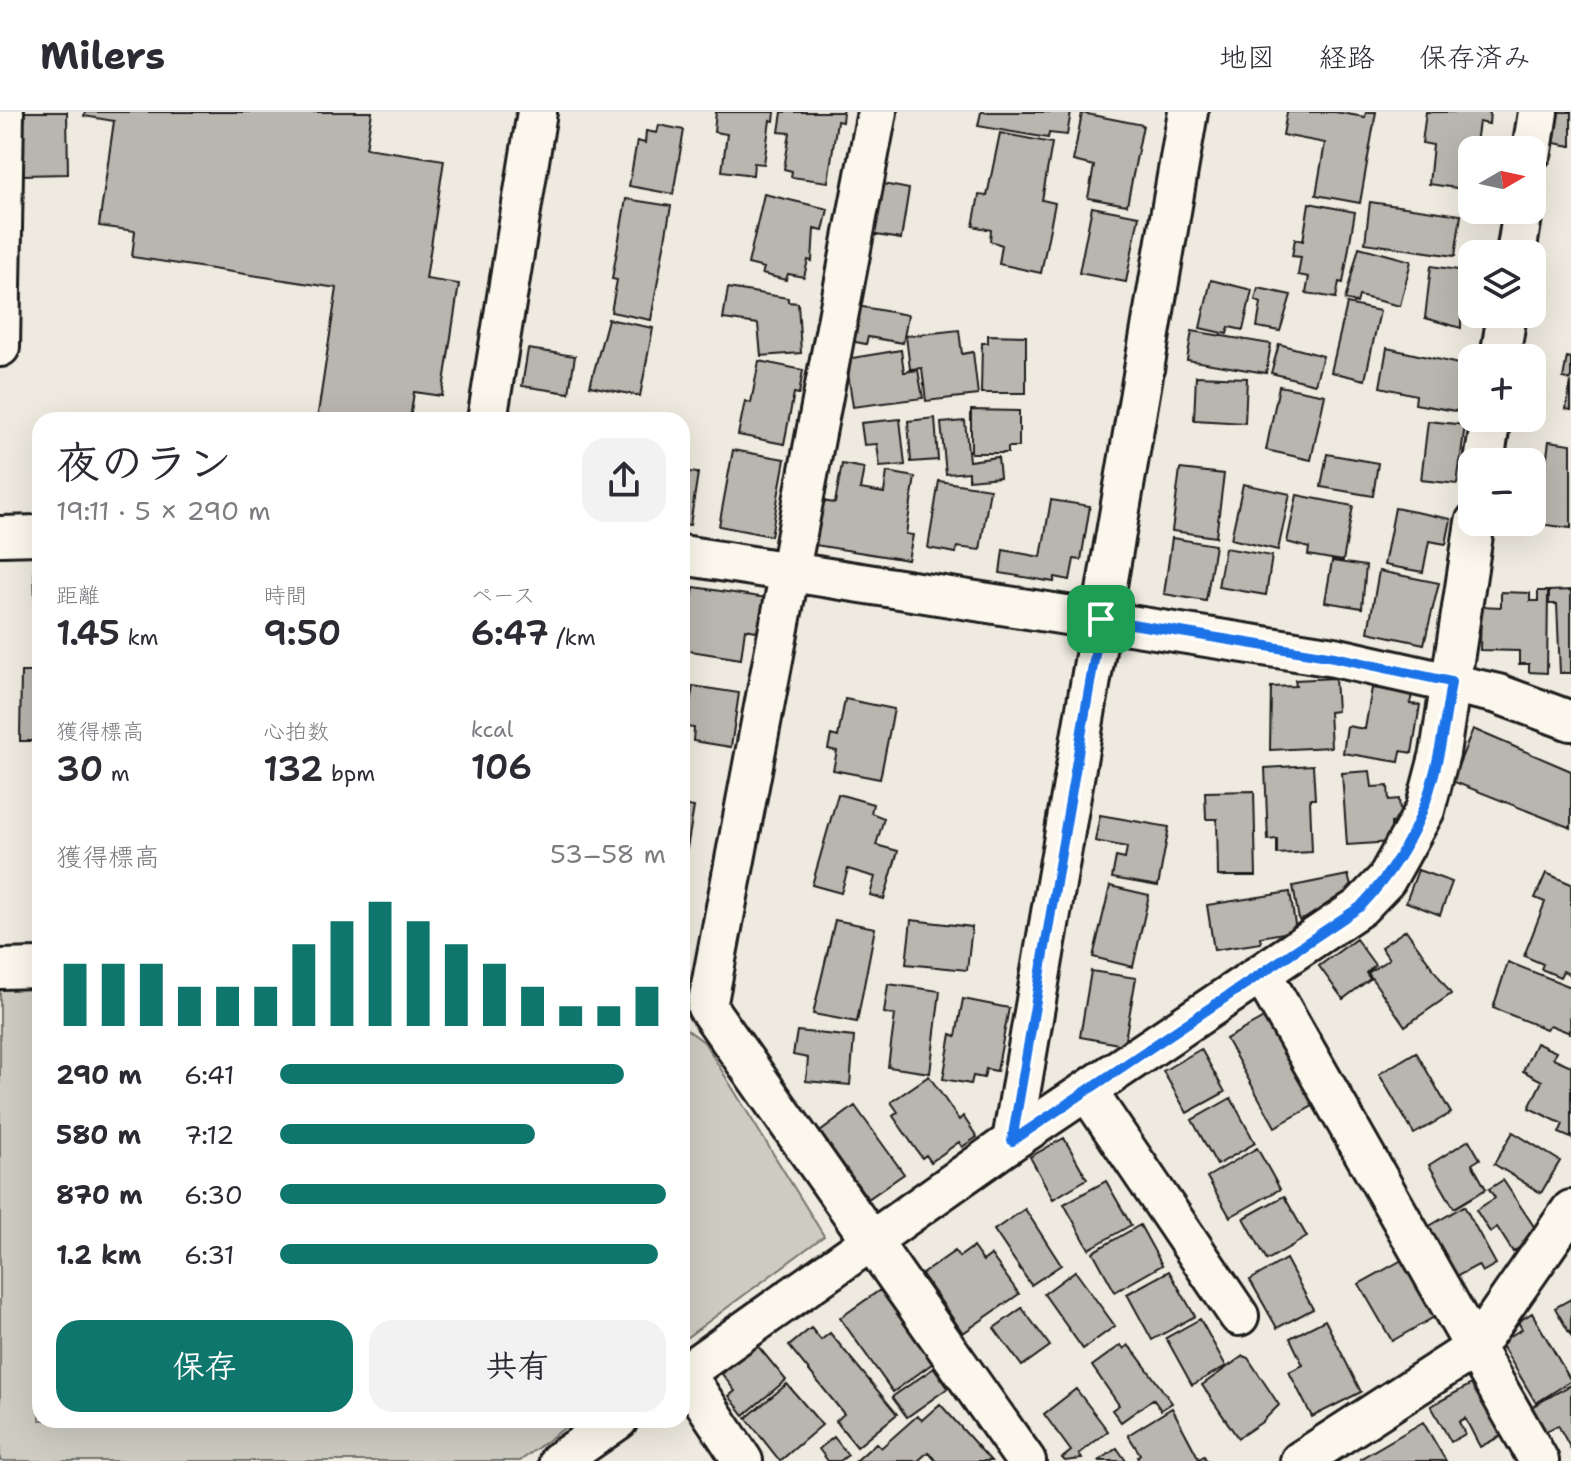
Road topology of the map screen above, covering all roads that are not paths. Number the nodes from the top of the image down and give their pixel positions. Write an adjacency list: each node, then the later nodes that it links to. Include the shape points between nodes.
1 (4, 112): 7 (street)
2 (537, 112): 8 (street)
3 (877, 112): 13 (street)
4 (1188, 112): 14 (street)
5 (1538, 112): 6 (street)
6 (1534, 136)
7 (0, 347)
8 (488, 412)
9 (32, 535): 10 (street)
10 (0, 536)
11 (1473, 536): 15 (street)
12 (690, 556): 13 (street)
13 (787, 572): 14 (street); 20 (street)
14 (1101, 619): 15 (street); 22 (street)
15 (1451, 682): 16 (street); 19 (street, via 1425,810 1404,853 1360,907)
16 (1571, 721)
17 (32, 968): 18 (street)
18 (0, 969)
19 (1262, 974): 21 (street); 26 (street)
20 (695, 1006): 24 (street)
21 (1087, 1091): 22 (street); 25 (street)
22 (1012, 1141): 24 (street)
23 (1571, 1210): 26 (street)
24 (874, 1242): 27 (street); 32 (street)
25 (1239, 1316)
26 (1476, 1347): 33 (street); 34 (street)
27 (690, 1370)
28 (690, 1383): 31 (street)
29 (606, 1428): 30 (street)
30 (559, 1461)
31 (743, 1461)
32 (1026, 1461)
33 (1300, 1461)
34 (1539, 1461)

